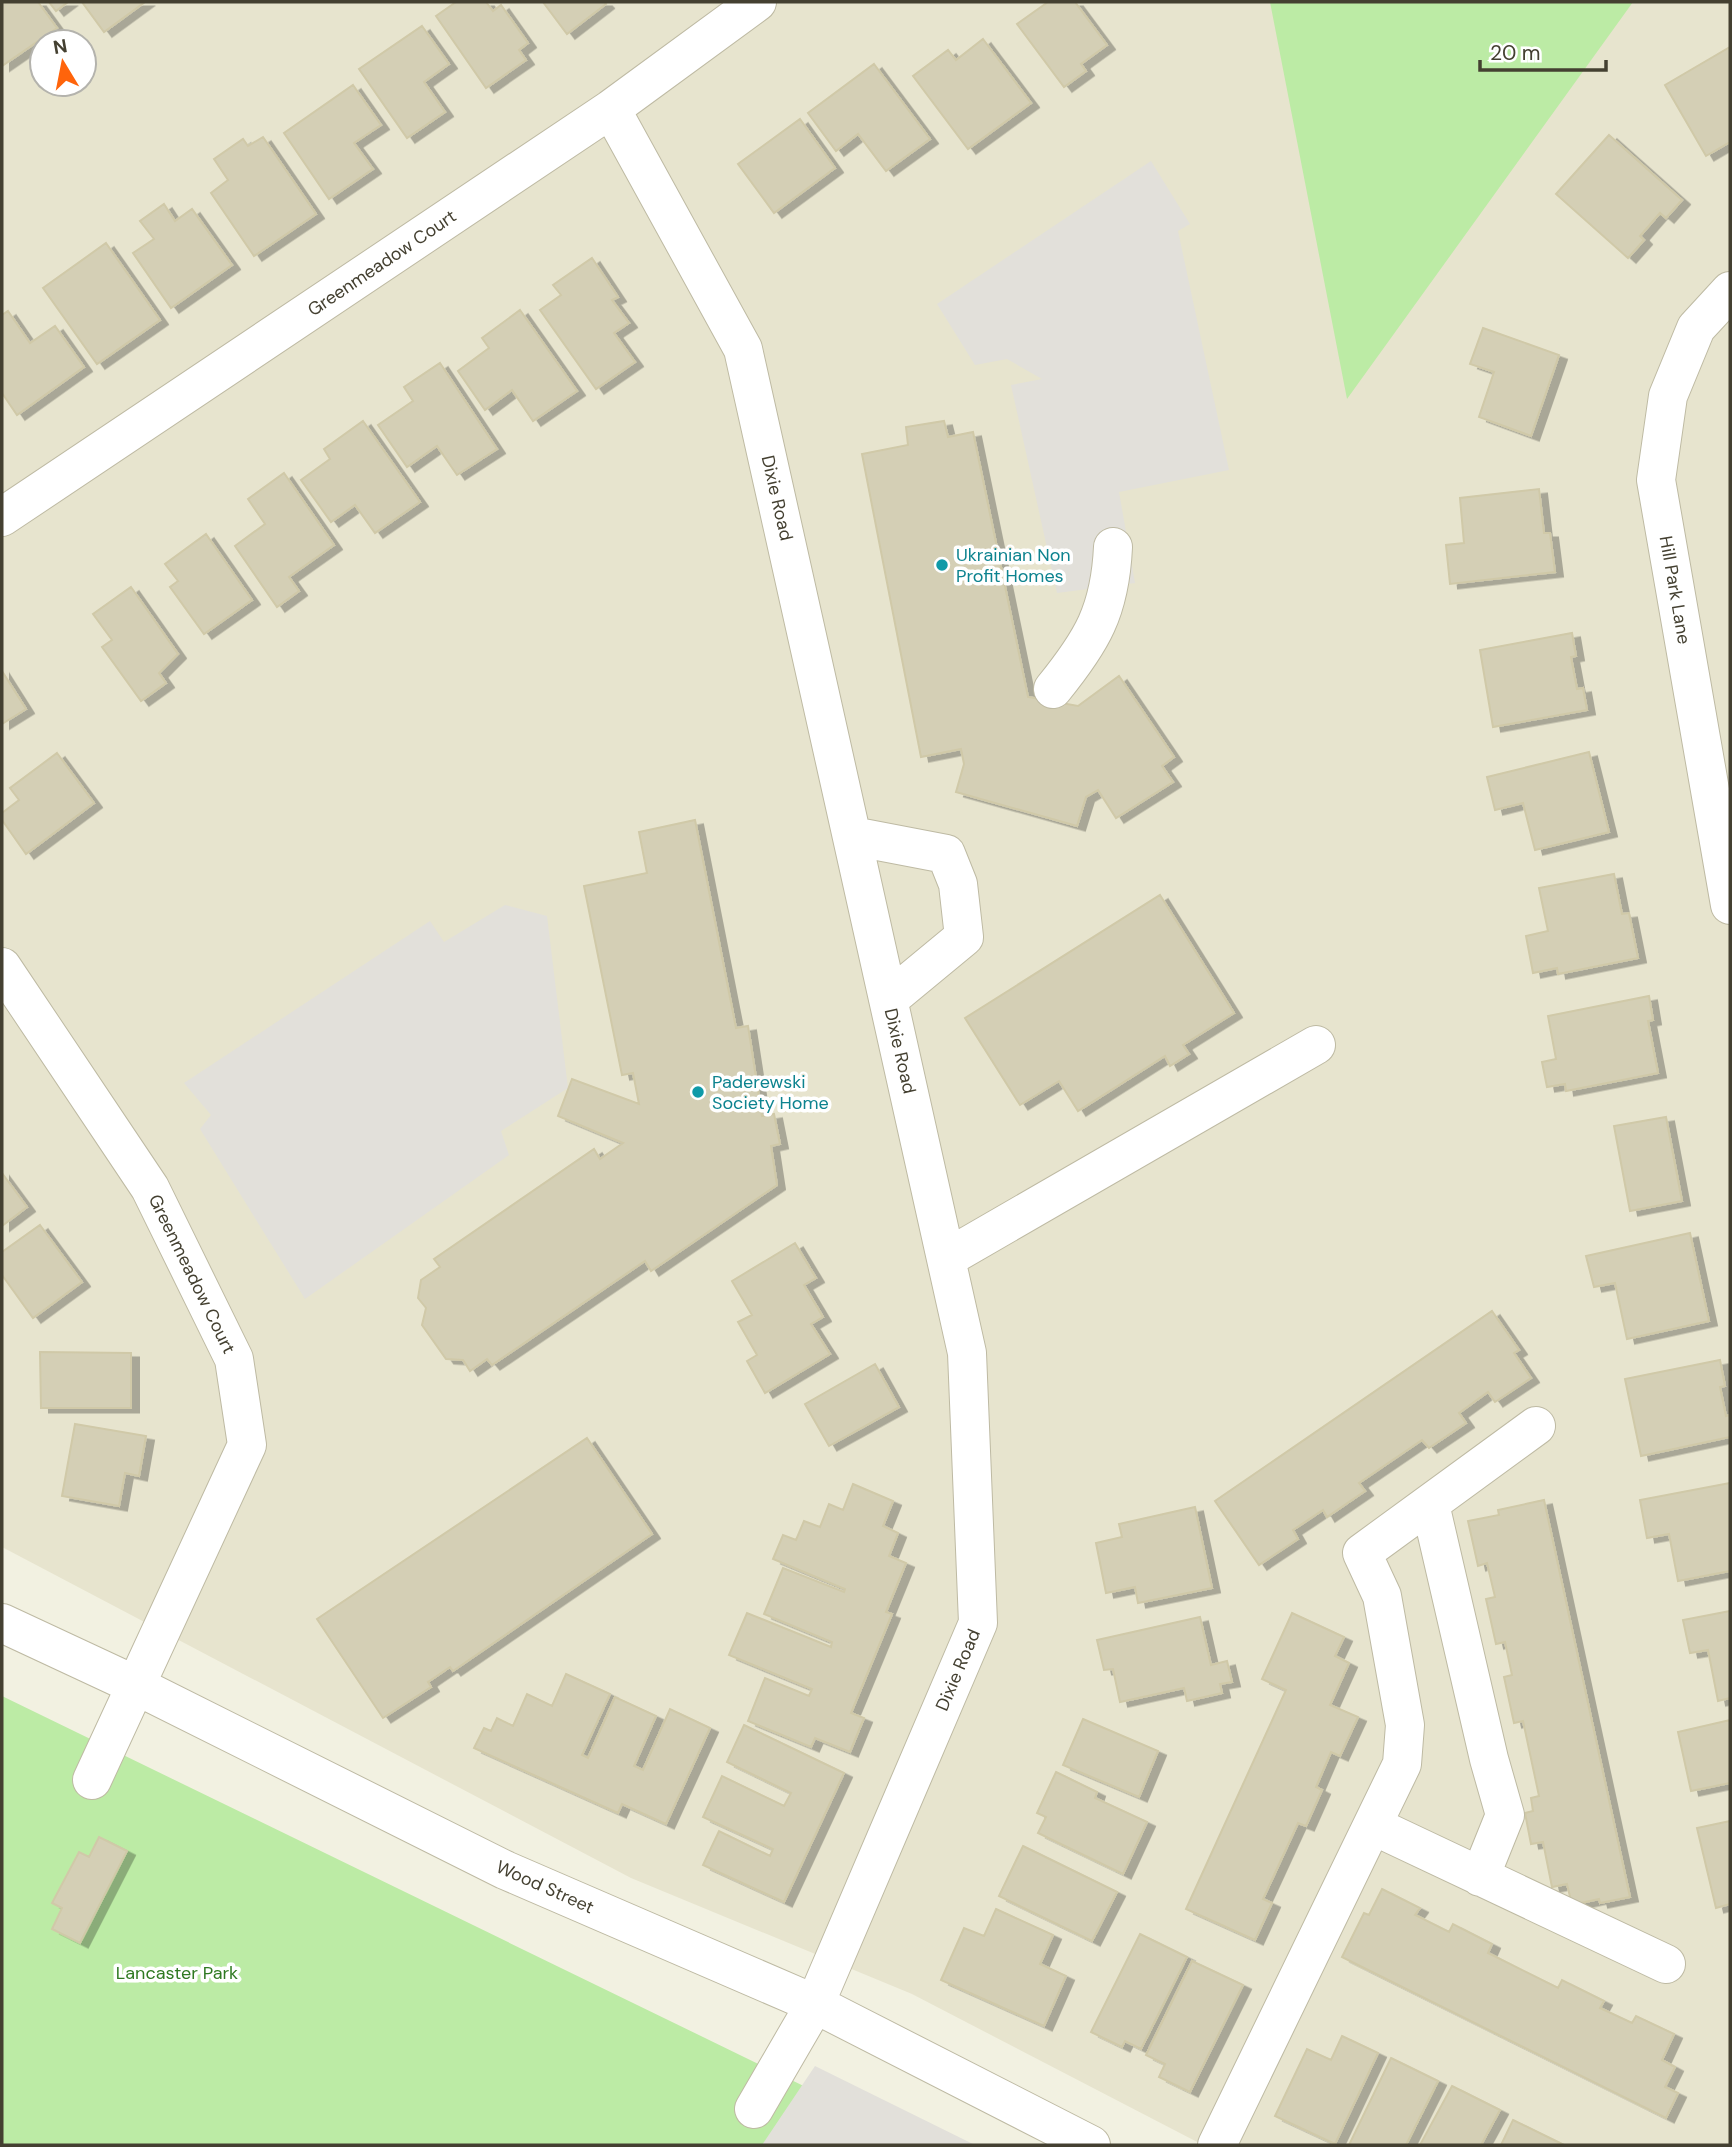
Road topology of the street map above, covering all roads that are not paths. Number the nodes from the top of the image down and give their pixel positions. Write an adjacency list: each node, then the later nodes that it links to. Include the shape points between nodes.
1 (757, 2): 2 (street, Greenmeadow Court)
2 (611, 109): 4 (street, Greenmeadow Court); 7 (street, Dixie Road, via 743,349)
3 (1730, 291): 8 (street, Hill Park Lane, via 1696,328 1668,396 1656,480)
4 (2, 517)
5 (1113, 547): 6 (street, via 1112,577 1102,616 1078,659)
6 (1053, 690)
7 (852, 836): 10 (street, Dixie Road); 10 (street, via 946,854 958,884 964,937)
8 (1730, 905)
9 (2, 967): 16 (street, Greenmeadow Court, via 150,1188 234,1359 247,1445)
10 (889, 999): 12 (street, Dixie Road)
11 (1316, 1045): 12 (street)
12 (947, 1258): 21 (street, Dixie Road, via 967,1353 978,1623)
13 (1536, 1426): 14 (street)
14 (1430, 1504): 18 (street, via 1362,1553 1382,1596 1405,1725 1402,1764); 19 (street, via 1505,1815)
15 (2, 1623): 16 (street, Wood Street)
16 (135, 1685): 17 (street, Greenmeadow Court); 21 (street, Wood Street, via 505,1870)
17 (92, 1780)
18 (1374, 1826): 19 (street); 24 (street)
19 (1480, 1877): 20 (street)
20 (1666, 1964)
21 (815, 2004): 22 (street, Dixie Road); 23 (street, Wood Street)
22 (754, 2109)
23 (1091, 2145)
24 (1217, 2145)

